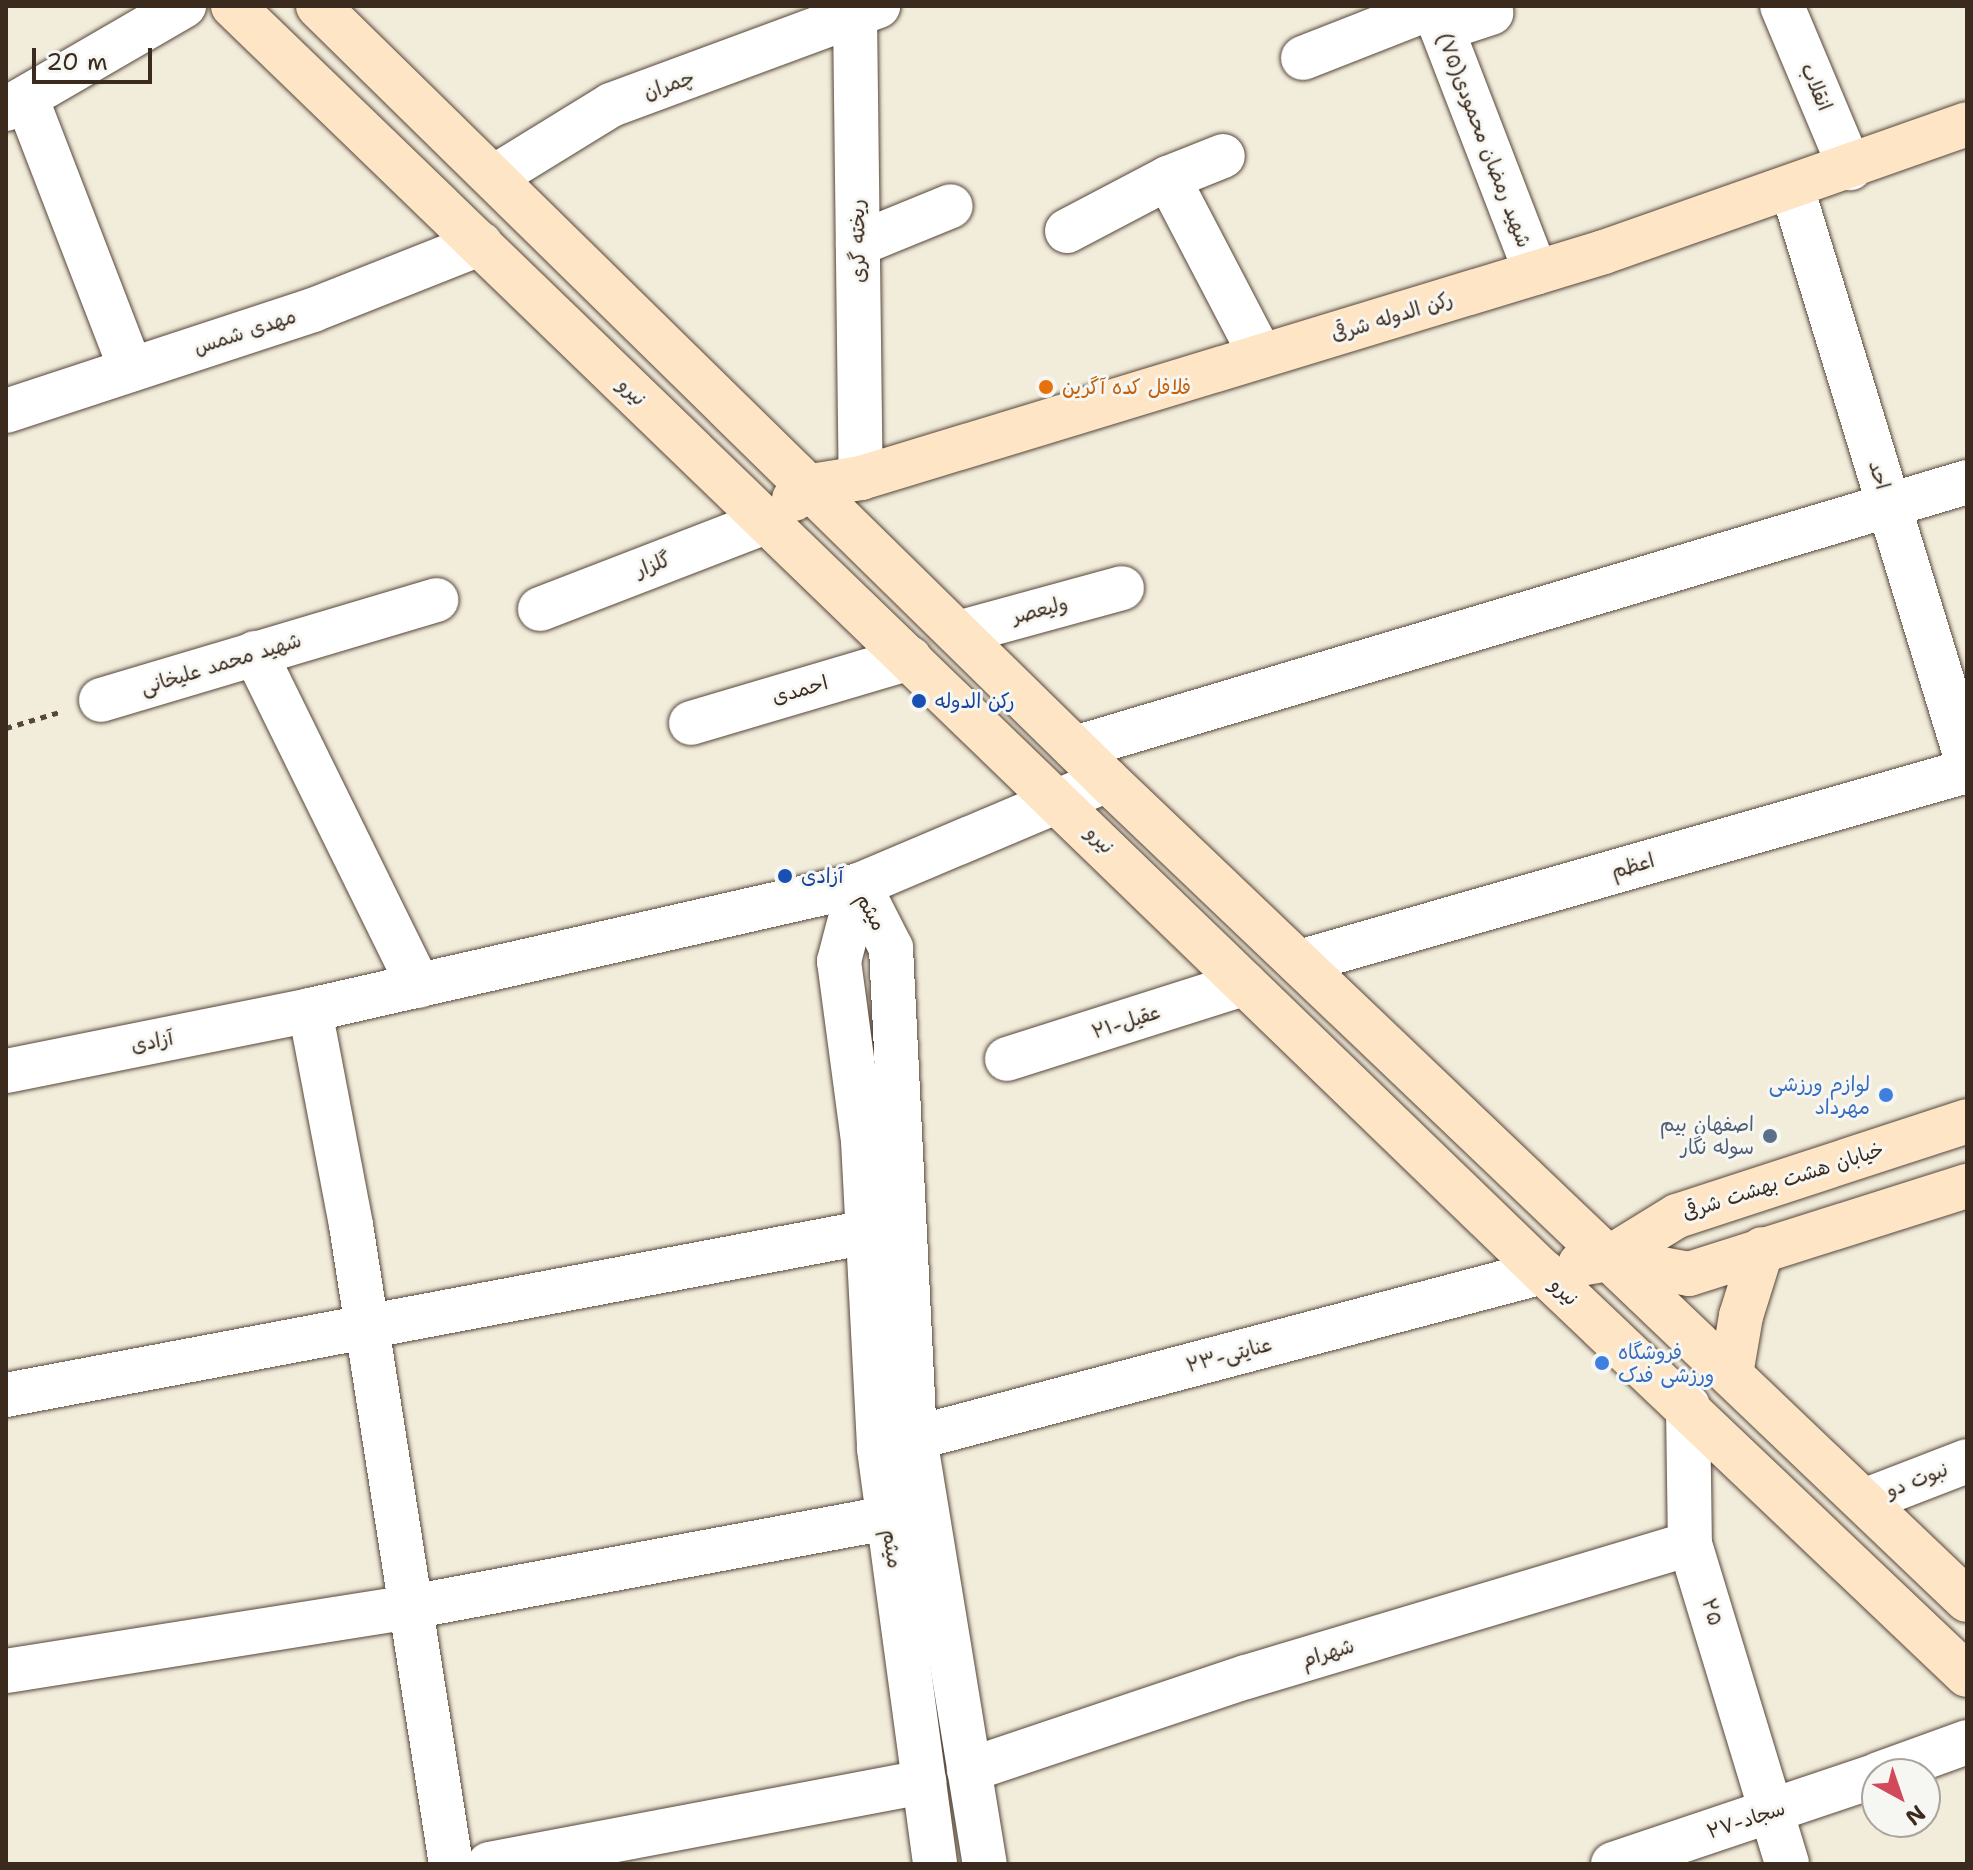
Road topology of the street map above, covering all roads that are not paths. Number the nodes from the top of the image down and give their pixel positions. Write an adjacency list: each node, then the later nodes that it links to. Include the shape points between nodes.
1 (184, 6): 9 (street)
2 (233, 6): 18 (main road, نیرو)
3 (318, 6): 13 (main road)
4 (1782, 6): 12 (street, انقلاب)
5 (861, 9): 13 (street, چمران, via 611,105); 19 (street, ریخته گری)
6 (1491, 13): 7 (street)
7 (1436, 14): 8 (street); 20 (street, شهید رمضان محمودی(۷۵))
8 (1303, 58)
9 (16, 105): 22 (street)
10 (1967, 124): 12 (main road, رکن الدوله شرقی)
11 (1223, 156): 14 (street)
12 (1850, 168): 15 (main road, رکن الدوله شرقی)
13 (494, 177): 26 (main road)
14 (1168, 178): 17 (street); 21 (street)
15 (1792, 188): 20 (main road, رکن الدوله شرقی); 27 (street, احد)
16 (951, 206): 19 (street)
17 (1067, 231)
18 (480, 244): 22 (street, مهدی شمس, via 313,310); 28 (main road, نیرو)
19 (858, 244): 24 (street, ریخته گری)
20 (1536, 273): 21 (main road, رکن الدوله شرقی)
21 (1261, 356): 24 (main road, رکن الدوله شرقی)
22 (131, 370): 23 (street, مهدی شمس)
23 (6, 411)
24 (861, 478): 26 (main road, رکن الدوله شرقی)
25 (1967, 482): 27 (street)
26 (811, 486): 28 (main road); 32 (main road)
27 (1888, 504): 37 (street); 38 (street, احد)
28 (766, 522): 31 (street, گلزار); 34 (main road, نیرو)
29 (1122, 588): 32 (street, ولیعصر)
30 (436, 600): 33 (street, شهید محمد علیخانی)
31 (540, 609)
32 (958, 633): 37 (main road)
33 (255, 653): 35 (street, شهید محمد علیخانی); 45 (street)
34 (910, 658): 36 (street, احمدی); 41 (main road, نیرو)
35 (101, 700)
36 (691, 723)
37 (1075, 748): 40 (main road)
38 (1967, 761)
39 (1967, 771): 43 (street, اعظم)
40 (1107, 780): 41 (street, آزادی); 43 (main road)
41 (1059, 800): 42 (street, آزادی); 44 (main road, نیرو)
42 (859, 885): 45 (street, آزادی); 52 (street, میثم, via 839,961 863,1141); 61 (street, میثم, via 891,948)
43 (1299, 962): 54 (main road)
44 (1244, 984): 47 (street, ۲۱-عقیل); 55 (main road, نیرو)
45 (419, 986): 46 (street, آزادی)
46 (310, 1010): 48 (street, آزادی); 57 (street)
47 (1007, 1059)
48 (6, 1071)
49 (1967, 1121): 51 (main road, خیابان هشت بهشت شرقی)
50 (1967, 1186): 53 (main road)
51 (1677, 1216): 54 (main road, خیابان هشت بهشت شرقی); 56 (main road, via 1665,1245)
52 (868, 1232): 57 (street); 64 (street, میثم, via 879,1449)
53 (1762, 1249): 56 (main road); 58 (main road, via 1741,1316)
54 (1607, 1259): 55 (main road); 56 (main road); 58 (main road)
55 (1543, 1272): 60 (main road, نیرو); 61 (street, ۲۳-عنایتی)
56 (1689, 1274)
57 (368, 1329): 59 (street); 67 (street)
58 (1731, 1374): 63 (main road)
59 (6, 1395)
60 (1688, 1406): 65 (street, ۲۵); 69 (main road, نیرو)
61 (915, 1438): 72 (street, میثم)
62 (1967, 1461): 63 (street, نبوت دو)
63 (1866, 1500): 66 (main road)
64 (888, 1518): 67 (street); 74 (street, میثم)
65 (1690, 1544): 72 (street, شهرام, via 1246,1677); 75 (street, ۲۵)
66 (1967, 1600)
67 (411, 1607): 68 (street); 76 (street)
68 (6, 1671)
69 (1967, 1675)
70 (1967, 1742): 71 (street, ۲۷-سجاد)
71 (1922, 1758)
72 (969, 1770): 79 (street, میثم)
73 (1861, 1780): 75 (street, ۲۷-سجاد)
74 (924, 1782): 77 (street); 78 (street, میثم)
75 (1774, 1811): 80 (street, ۲۷-سجاد); 81 (street, ۲۵)
76 (451, 1864)
77 (489, 1864)
78 (935, 1864)
79 (985, 1864)
80 (1613, 1864)
81 (1787, 1864)

